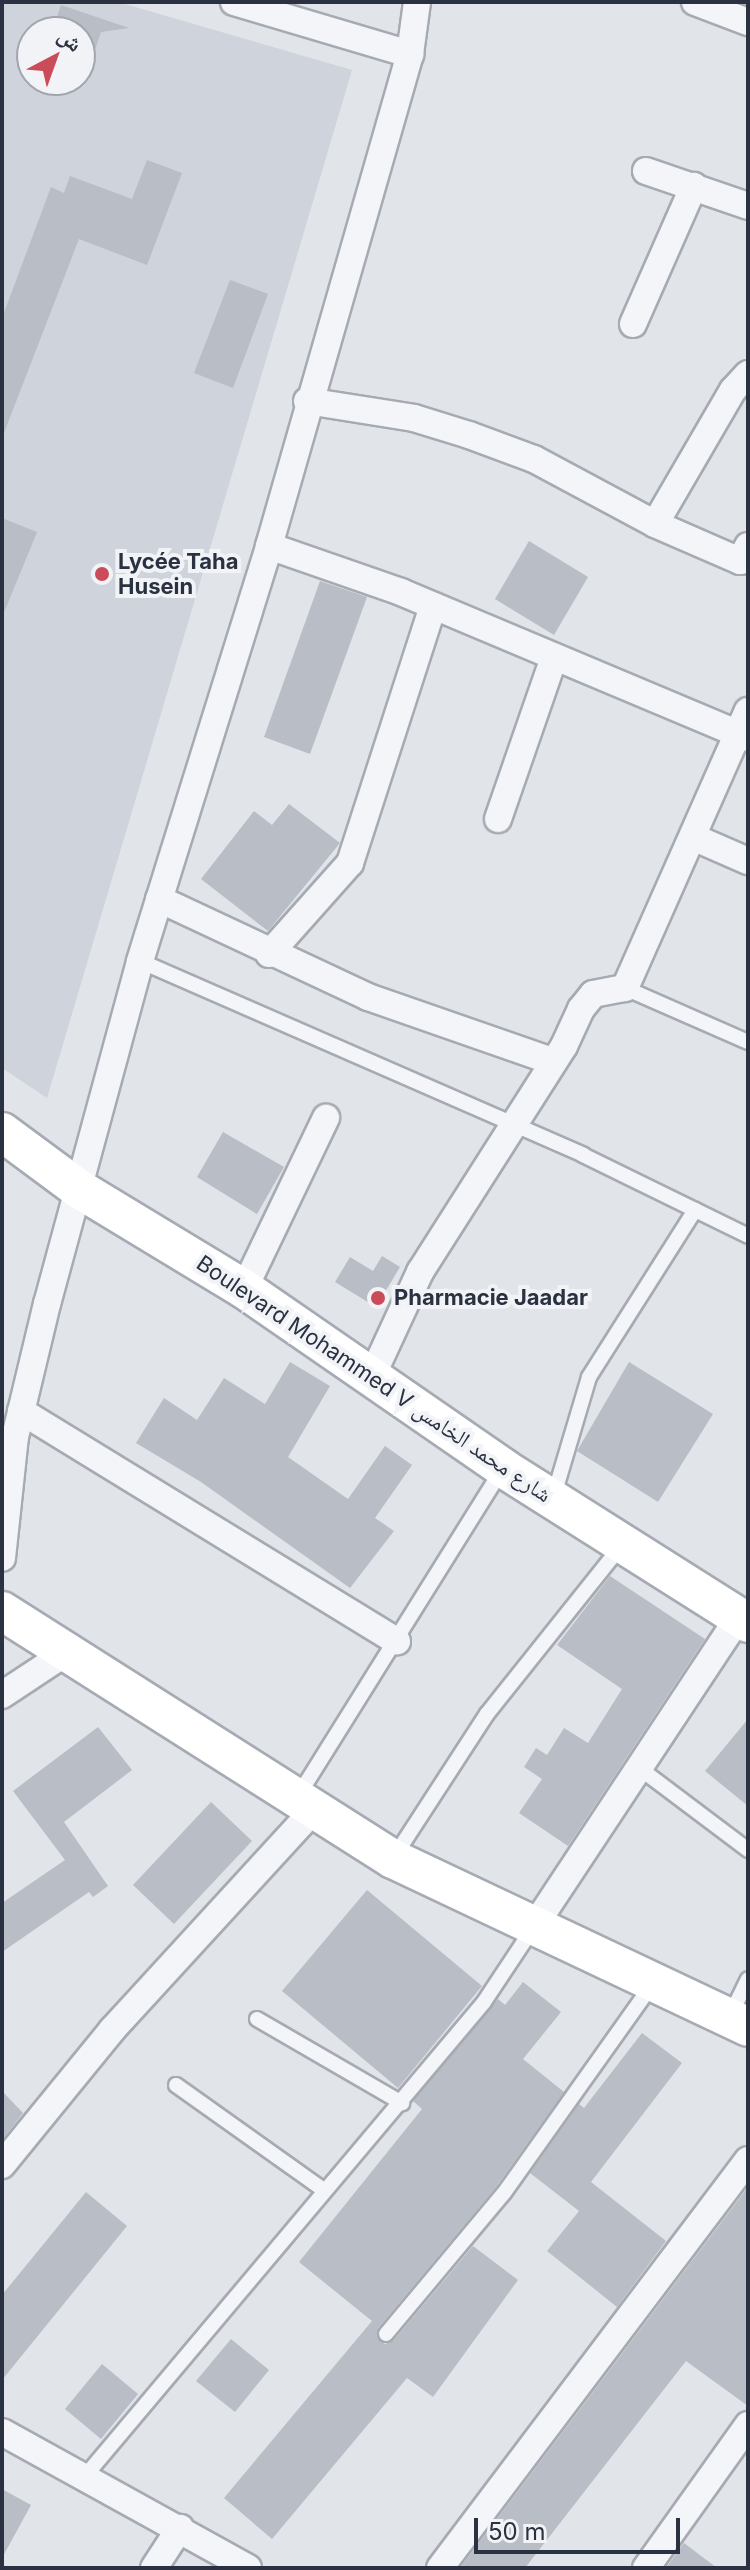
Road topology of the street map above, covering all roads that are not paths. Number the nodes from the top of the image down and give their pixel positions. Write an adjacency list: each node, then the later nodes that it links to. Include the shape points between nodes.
1 (234, 2): 5 (street)
2 (417, 2): 5 (street)
3 (707, 3): 4 (street)
4 (748, 22)
5 (410, 54): 11 (street)
6 (646, 171): 7 (street)
7 (694, 186): 8 (street); 9 (street)
8 (748, 206)
9 (633, 324)
10 (748, 374): 12 (street, via 733,390)
11 (307, 401): 12 (street, via 414,418 469,435 534,459); 13 (street)
12 (655, 524): 14 (street, via 740,561)
13 (269, 546): 15 (street); 21 (street)
14 (748, 546)
15 (433, 606): 16 (street); 22 (street, via 357,849 332,889)
16 (554, 657): 17 (street); 18 (street)
17 (744, 728): 19 (street)
18 (498, 819)
19 (693, 837): 20 (street); 24 (street)
20 (748, 861)
21 (159, 899): 22 (street); 23 (street)
22 (269, 954): 26 (street, via 368,997)
23 (140, 961): 28 (lane); 30 (street)
24 (625, 988): 25 (lane); 26 (street, via 604,990 587,1000)
25 (748, 1042)
26 (552, 1061): 28 (street)
27 (326, 1118): 33 (street)
28 (511, 1126): 31 (lane); 34 (street, via 420,1272)
29 (2, 1132): 30 (main road, Boulevard Mohammed V شارع محمد الخامس)
30 (79, 1189): 33 (main road, Boulevard Mohammed V شارع محمد الخامس); 35 (street)
31 (695, 1210): 32 (lane); 37 (lane, via 589,1377)
32 (748, 1236)
33 (244, 1289): 34 (main road, Boulevard Mohammed V شارع محمد الخامس)
34 (372, 1376): 36 (main road, Boulevard Mohammed V شارع محمد الخامس)
35 (12, 1427): 39 (street); 42 (street)
36 (503, 1468): 37 (main road, Boulevard Mohammed V شارع محمد الخامس); 42 (lane)
37 (553, 1498): 38 (main road, Boulevard Mohammed V شارع محمد الخامس)
38 (622, 1545): 41 (main road, Boulevard Mohammed V شارع محمد الخامس); 48 (lane, via 487,1714)
39 (2, 1558)
40 (2, 1611): 43 (main road)
41 (745, 1614): 45 (street)
42 (397, 1641): 46 (lane)
43 (64, 1654): 44 (street); 46 (main road)
44 (2, 1695)
45 (638, 1767): 47 (lane); 49 (street)
46 (305, 1805): 48 (main road); 57 (street)
47 (748, 1850)
48 (393, 1859): 49 (main road)
49 (535, 1925): 51 (main road); 55 (lane, via 484,2002)
50 (748, 1979): 53 (lane)
51 (652, 1985): 53 (main road); 59 (lane, via 504,2193)
52 (257, 2019): 55 (lane)
53 (738, 2022)
54 (176, 2085): 58 (lane)
55 (402, 2103): 58 (lane)
56 (748, 2160): 66 (street)
57 (2, 2165)
58 (324, 2190): 62 (lane)
59 (386, 2334)
60 (748, 2425): 67 (street)
61 (2, 2432): 62 (street)
62 (86, 2475): 63 (street)
63 (180, 2528): 64 (street); 65 (street)
64 (154, 2568)
65 (248, 2568)
66 (440, 2568)
67 (646, 2568)

